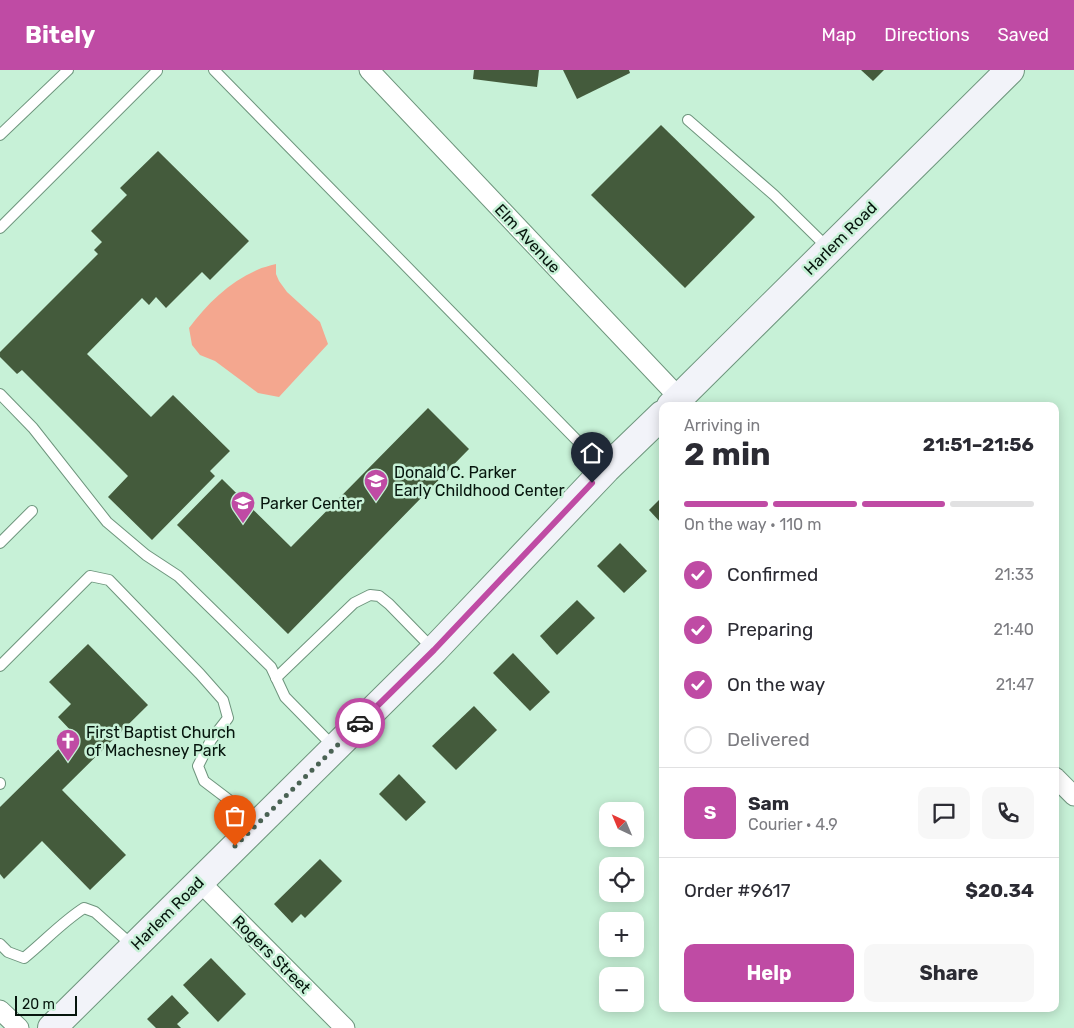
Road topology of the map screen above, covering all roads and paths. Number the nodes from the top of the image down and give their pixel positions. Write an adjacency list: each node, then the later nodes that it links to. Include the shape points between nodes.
1 (68, 70): 7 (lane)
2 (157, 70): 8 (lane)
3 (214, 70): 14 (lane)
4 (369, 70): 11 (street, Elm Avenue)
5 (1010, 70): 9 (main road, Harlem Road)
6 (688, 120): 9 (lane)
7 (0, 135)
8 (0, 228)
9 (829, 248): 12 (main road, Harlem Road)
10 (0, 394): 19 (lane, via 33,428 107,522 146,555 178,576 270,667)
11 (671, 402)
12 (679, 402)
13 (659, 421): 14 (main road, Harlem Road)
14 (606, 470): 17 (main road, Harlem Road)
15 (32, 511): 16 (lane)
16 (0, 543)
17 (434, 650): 19 (lane, via 389,604 379,596 370,595 354,603); 20 (main road, Harlem Road)
18 (0, 666): 23 (lane, via 90,576 109,580 222,700 228,718 211,740 198,766 204,781)
19 (276, 678): 20 (lane, via 285,697)
20 (335, 747): 23 (main road, Harlem Road)
21 (1059, 781): 22 (street)
22 (1074, 796)
23 (258, 823): 24 (main road, Harlem Road)
24 (199, 881): 26 (main road, Harlem Road); 30 (street, Rogers Street)
25 (0, 944): 26 (lane, via 8,952 24,958 84,908 95,912)
26 (134, 947): 29 (main road, Harlem Road)
27 (0, 1010): 28 (street)
28 (19, 1028)
29 (52, 1028)
30 (345, 1028)

